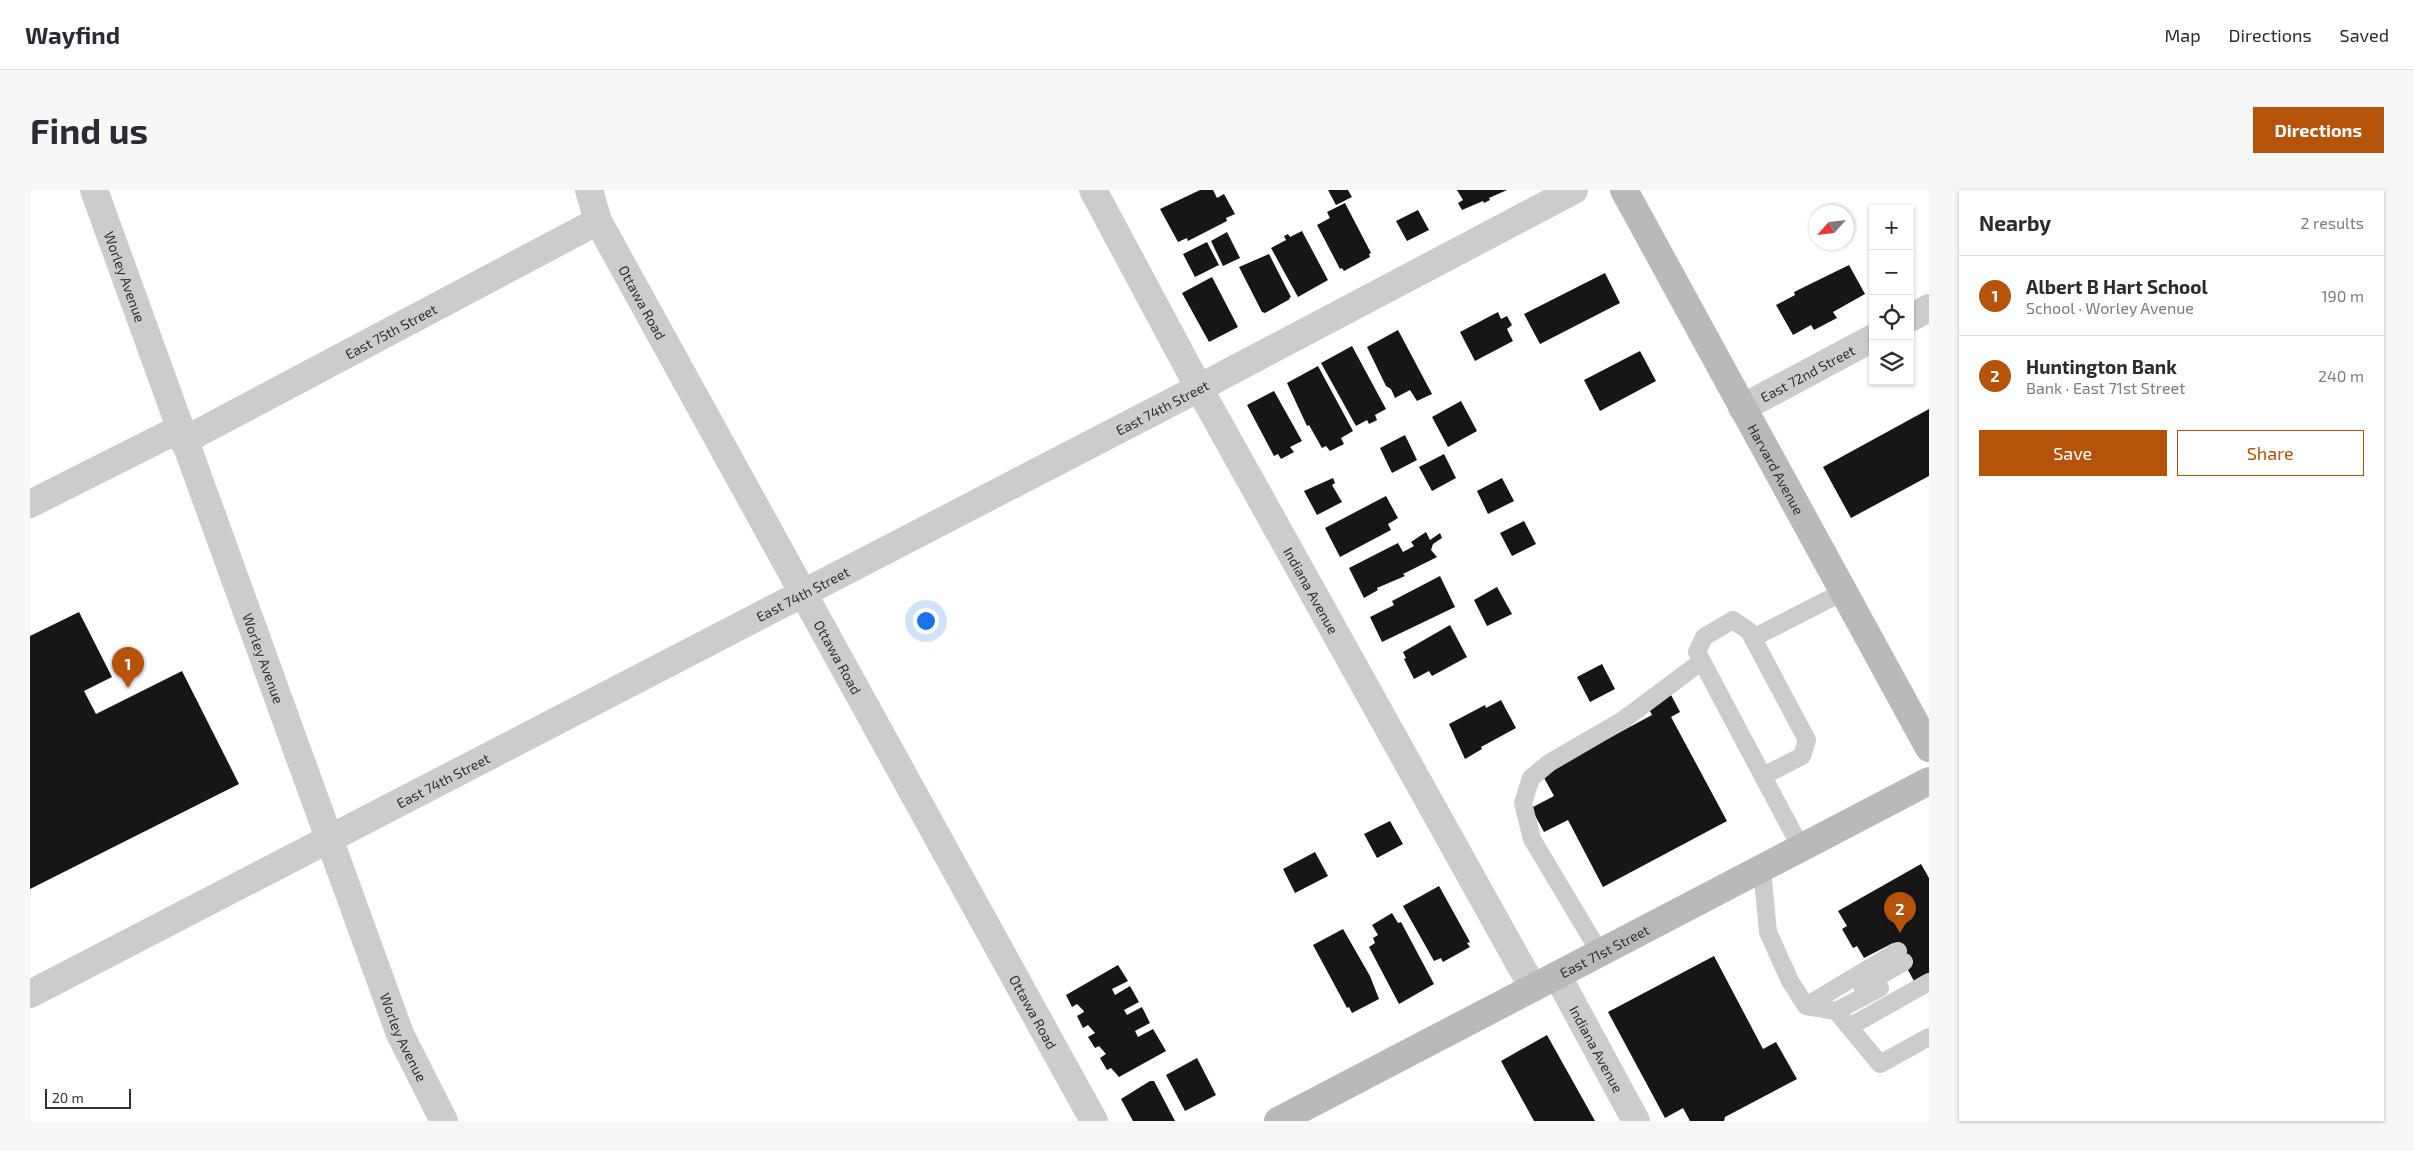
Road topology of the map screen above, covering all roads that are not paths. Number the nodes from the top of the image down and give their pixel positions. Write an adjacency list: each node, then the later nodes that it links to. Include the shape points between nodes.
1 (94, 190): 12 (street, Worley Avenue)
2 (589, 190): 6 (street, Ottawa Road)
3 (1093, 190): 10 (street, Indiana Avenue)
4 (1574, 190): 10 (street, East 74th Street)
5 (1624, 190): 11 (main road, Harvard Avenue)
6 (598, 221): 12 (street, East 75th Street); 15 (street, Ottawa Road)
7 (1929, 308): 8 (street)
8 (1914, 316)
9 (1869, 340): 11 (street, East 72nd Street)
10 (1199, 388): 15 (street, East 74th Street); 27 (street, Indiana Avenue)
11 (1742, 408): 14 (main road, Harvard Avenue)
12 (182, 434): 13 (street, East 75th Street); 21 (street, Worley Avenue)
13 (30, 504)
14 (1843, 592): 16 (lane); 18 (main road, Harvard Avenue)
15 (804, 594): 21 (street, East 74th Street); 33 (street, Ottawa Road)
16 (1753, 638): 17 (lane, via 1749,631 1733,620 1704,637 1697,652); 19 (lane, via 1807,740 1802,756)
17 (1702, 661): 19 (lane); 24 (lane, via 1623,720 1549,763 1531,778 1523,803 1532,839)
18 (1929, 748)
19 (1763, 776): 22 (lane)
20 (1929, 781): 22 (main road, East 71st Street)
21 (328, 840): 28 (street, East 74th Street); 32 (street, Worley Avenue, via 400,1034)
22 (1800, 848): 23 (main road, East 71st Street)
23 (1762, 868): 24 (main road, East 71st Street); 29 (lane, via 1768,932 1790,981)
24 (1600, 953): 25 (main road, East 71st Street)
25 (1557, 975): 27 (main road, East 71st Street); 35 (street, Indiana Avenue)
26 (1929, 982): 30 (lane)
27 (1533, 988): 34 (main road, East 71st Street)
28 (30, 994)
29 (1821, 1009): 29 (lane, via 1904,962); 30 (lane)
30 (1849, 1026): 31 (lane, via 1880,1064)
31 (1929, 1037)
32 (444, 1121)
33 (1094, 1121)
34 (1278, 1121)
35 (1636, 1121)

